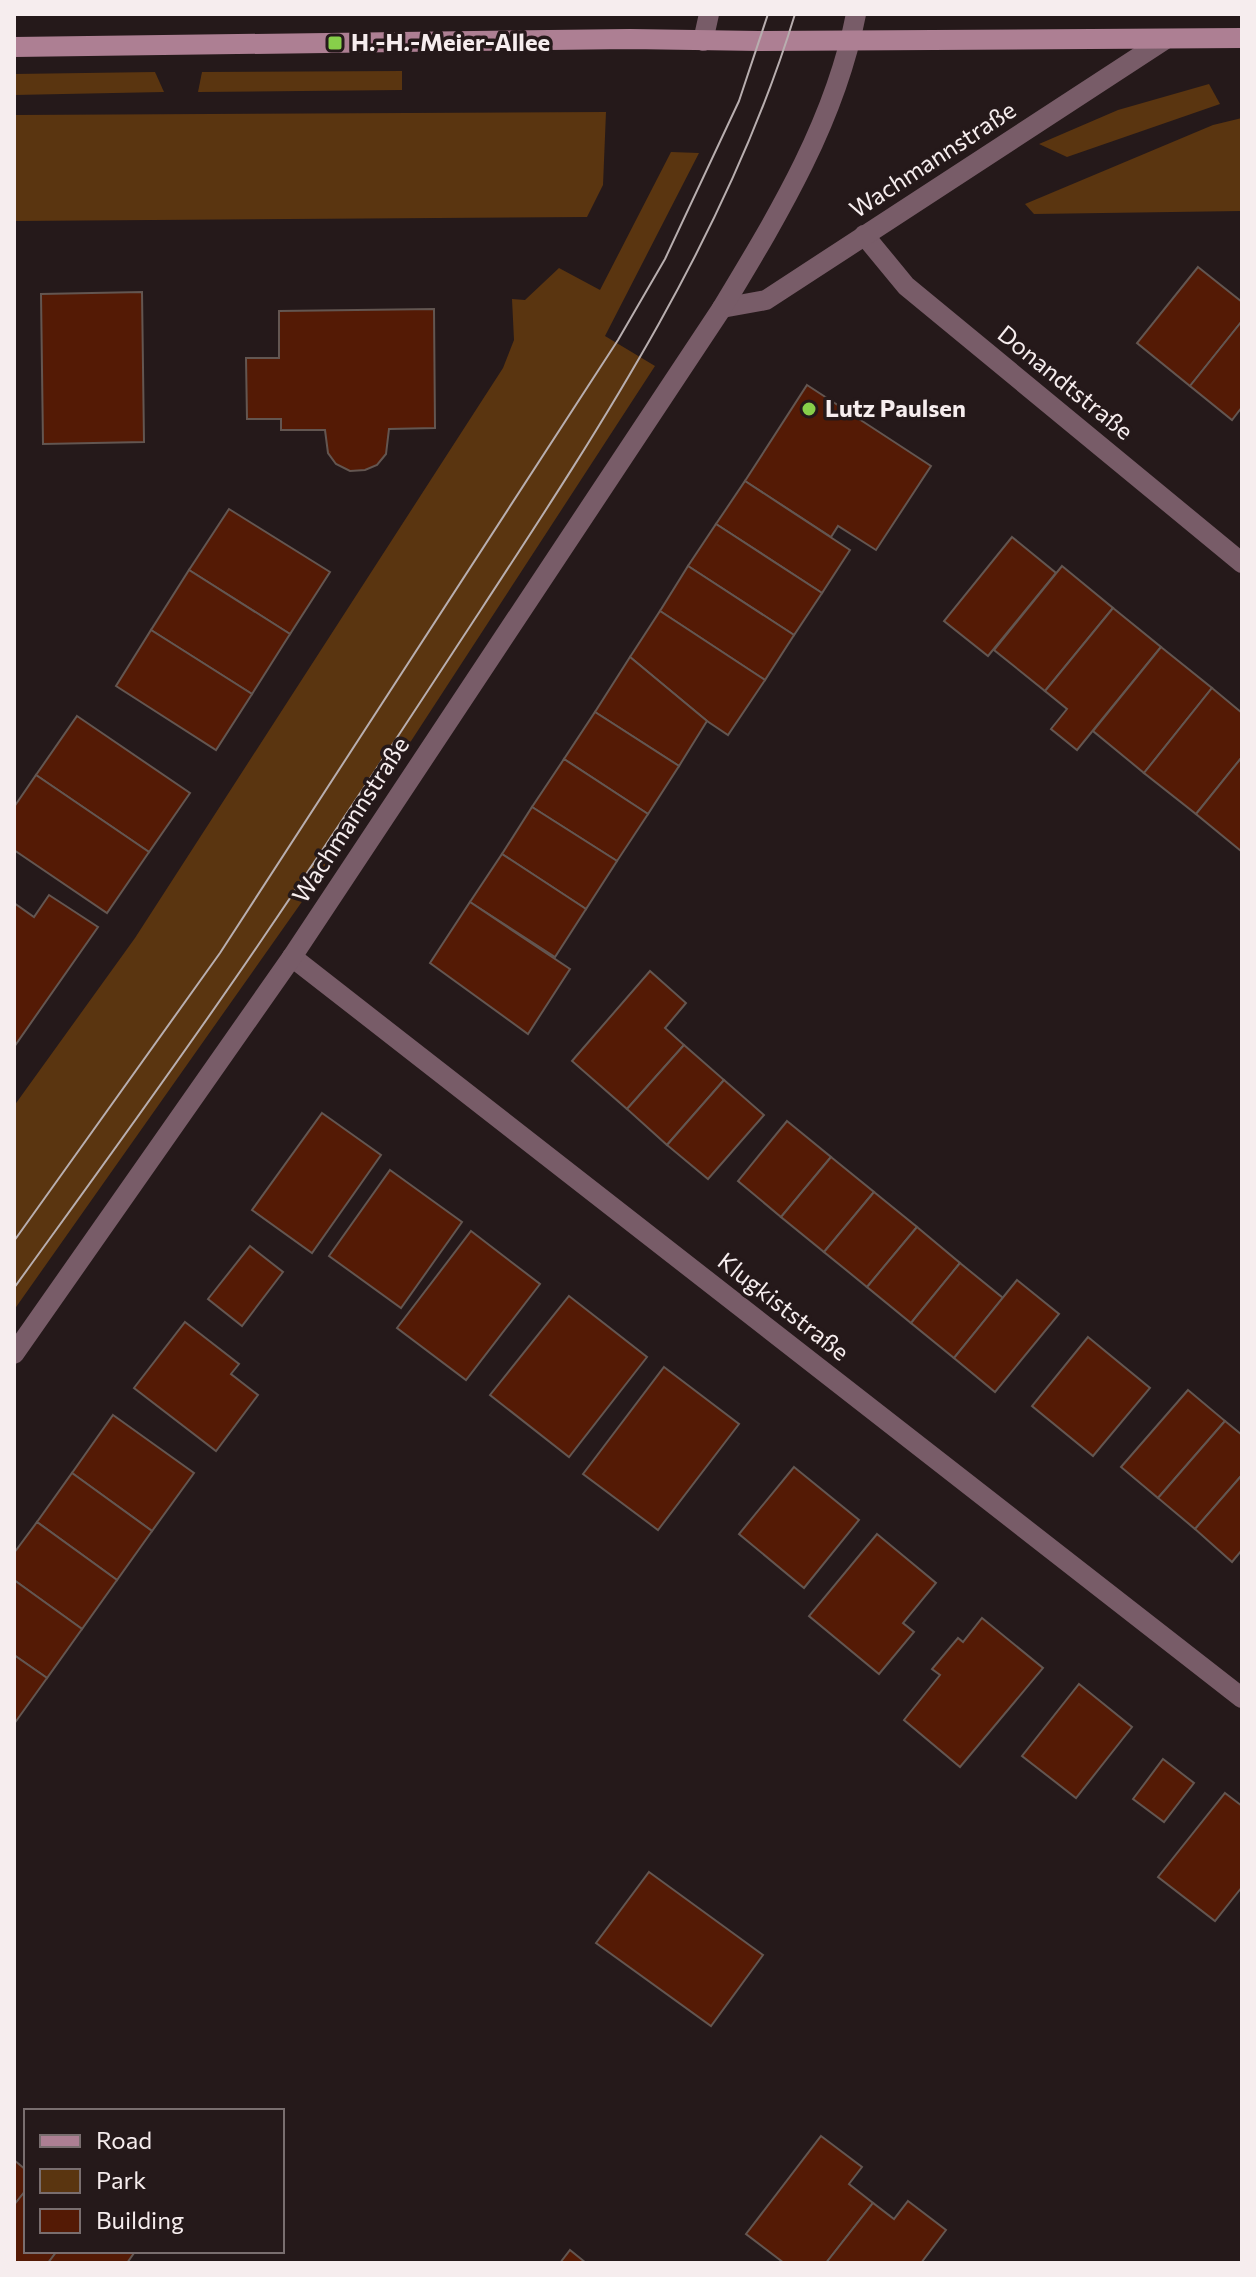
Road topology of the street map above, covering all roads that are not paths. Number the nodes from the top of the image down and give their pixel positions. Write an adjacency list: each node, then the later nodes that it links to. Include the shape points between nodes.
1 (709, 14): 6 (street)
2 (856, 14): 5 (street)
3 (1242, 38): 4 (main road)
4 (1166, 39): 5 (main road); 8 (street, Wachmannstraße)
5 (851, 40): 6 (main road); 9 (street, Wachmannstraße, via 818,135 784,206)
6 (703, 41): 7 (main road)
7 (14, 47)
8 (864, 235): 9 (street, Wachmannstraße, via 766,300); 10 (street, Donandtstraße, via 906,286)
9 (722, 308): 11 (street, Wachmannstraße)
10 (1242, 563)
11 (292, 957): 12 (street, Wachmannstraße); 13 (street, Klugkiststraße)
12 (14, 1354)
13 (1242, 1698)

